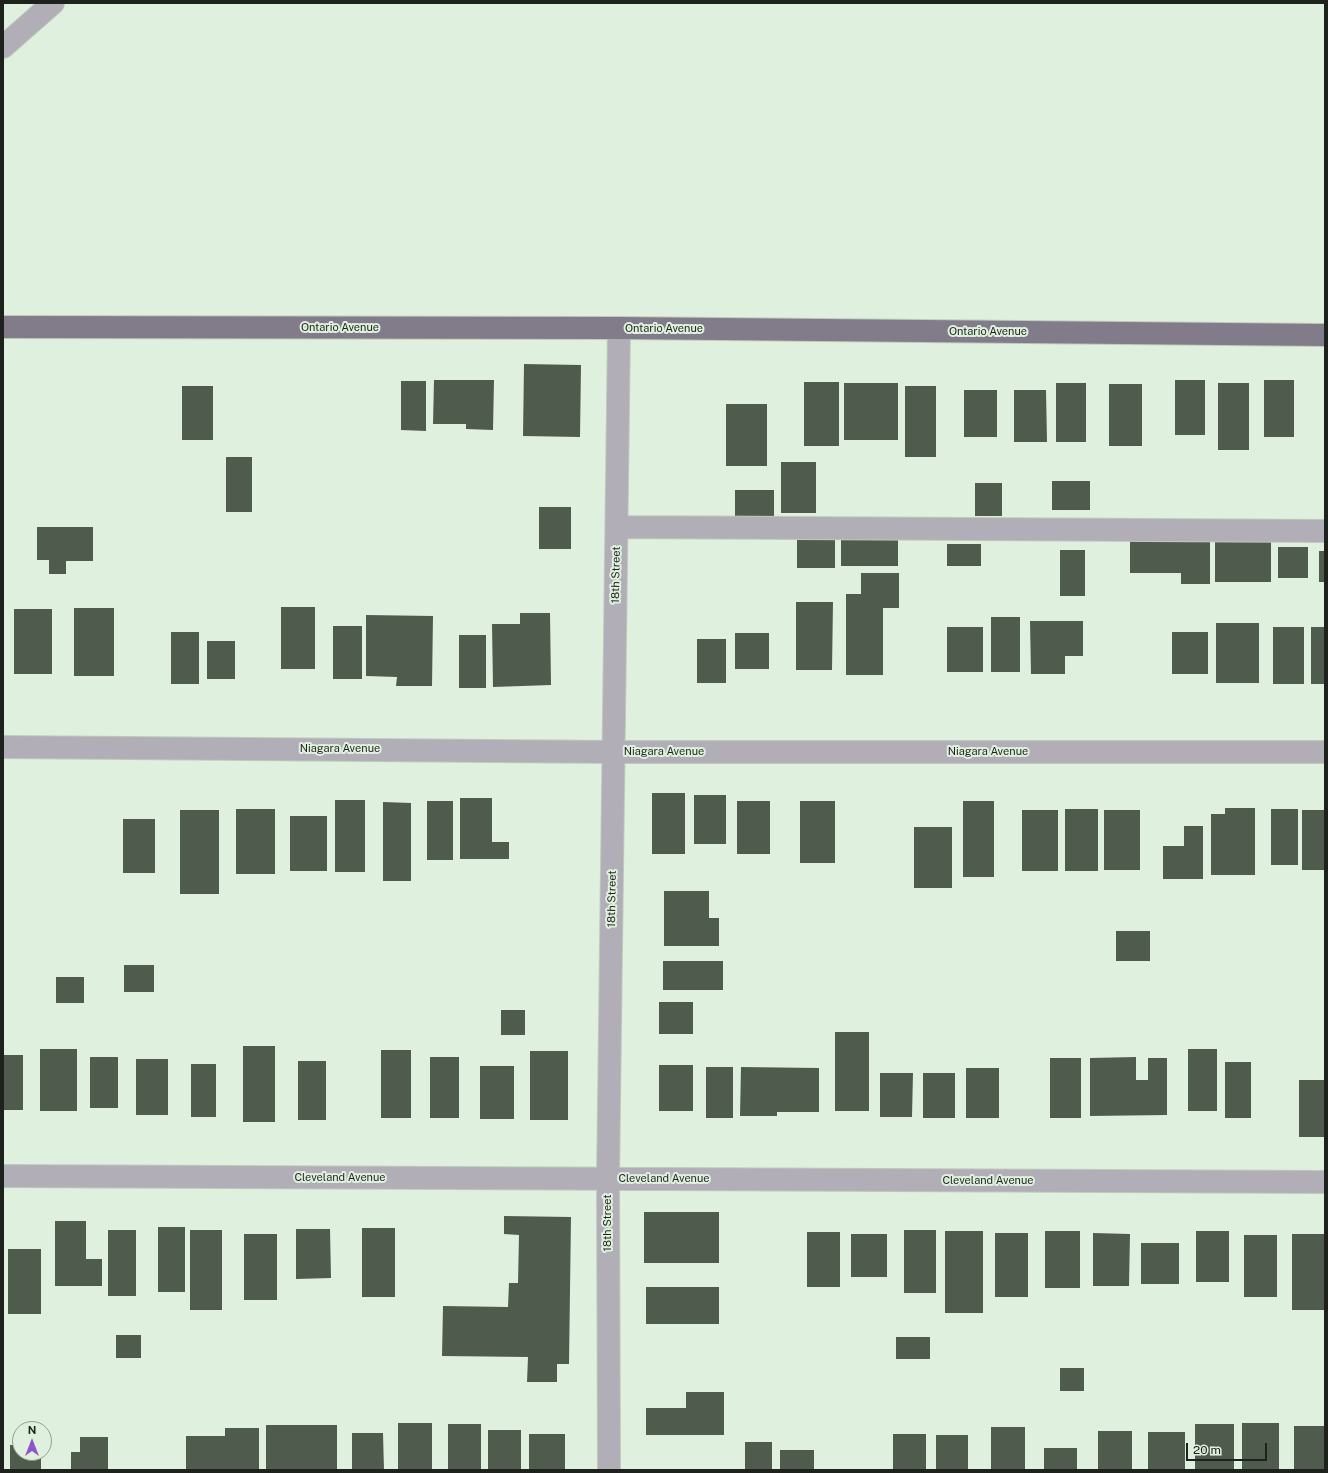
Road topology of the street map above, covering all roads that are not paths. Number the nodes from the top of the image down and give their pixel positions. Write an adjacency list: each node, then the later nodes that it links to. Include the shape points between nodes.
1 (53, 3): 2 (street)
2 (3, 47)
3 (3, 327): 4 (main road, Ontario Avenue)
4 (619, 328): 5 (main road, Ontario Avenue); 6 (street, 18th Street)
5 (1325, 335)
6 (617, 527): 7 (street); 9 (street, 18th Street)
7 (1325, 531)
8 (3, 747): 9 (street, Niagara Avenue)
9 (615, 752): 10 (street, Niagara Avenue); 12 (street, 18th Street)
10 (1325, 752)
11 (3, 1176): 12 (street, Cleveland Avenue)
12 (608, 1179): 13 (street, Cleveland Avenue); 14 (street, 18th Street)
13 (1325, 1182)
14 (609, 1470)

